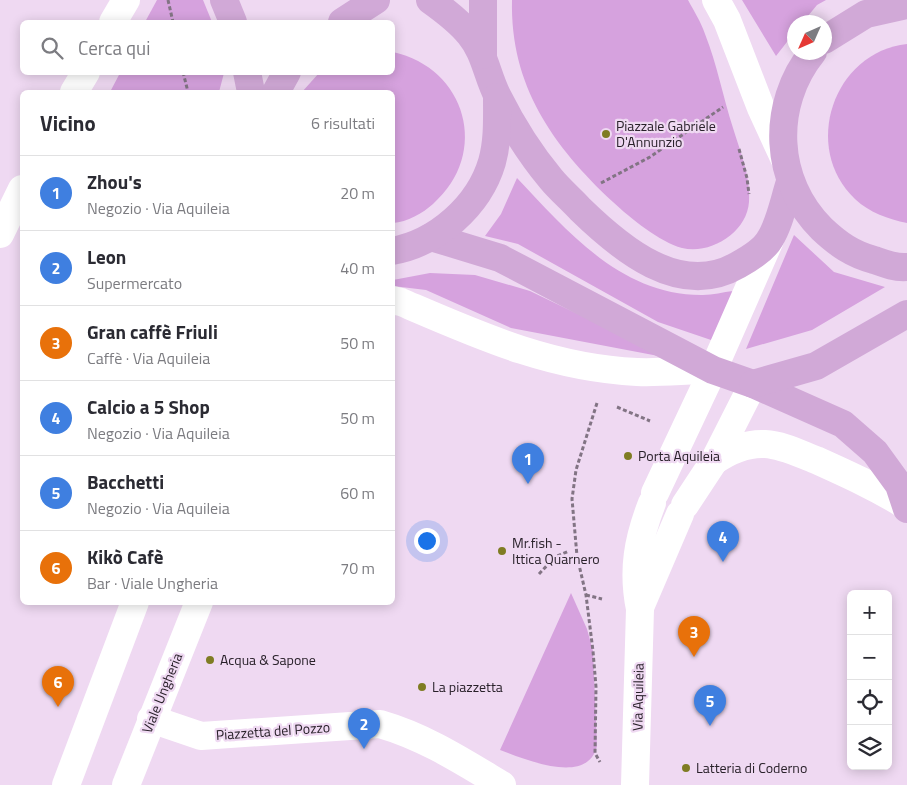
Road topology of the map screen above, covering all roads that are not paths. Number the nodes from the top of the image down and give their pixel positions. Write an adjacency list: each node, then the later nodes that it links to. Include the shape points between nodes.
1 (126, 0): 8 (street)
2 (224, 0): 9 (main road)
3 (376, 0): 10 (main road)
4 (430, 0): 12 (main road, via 470,34)
5 (483, 0): 12 (main road)
6 (716, 0): 21 (street)
7 (907, 5): 11 (main road, via 866,14)
8 (114, 20)
9 (232, 20)
10 (345, 20)
11 (832, 35)
12 (483, 55): 20 (main road)
13 (808, 60): 21 (main road, via 794,82 783,119)
14 (84, 75): 17 (street)
15 (248, 75): 18 (main road)
16 (285, 75): 19 (main road)
17 (75, 90)
18 (251, 90)
19 (277, 90)
20 (497, 96): 24 (main road, via 497,134 492,163 483,183 469,205); 25 (main road, via 551,180 603,232 653,264 694,278 714,276 750,258)
21 (787, 170): 25 (main road); 27 (main road, via 807,214 840,246 859,256 899,268)
22 (20, 193): 23 (street)
23 (0, 234)
24 (431, 237): 26 (main road); 30 (main road, via 500,258)
25 (770, 240): 30 (street)
26 (395, 250)
27 (907, 267)
28 (395, 301): 30 (street, via 499,344 569,363 637,372)
29 (907, 314): 31 (main road, via 816,366)
30 (713, 370): 31 (main road); 36 (street, Via Aquileia, via 653,498 641,533 635,565)
31 (753, 384): 32 (street, Via Aquileia); 33 (main road, via 843,424 875,452 899,485)
32 (714, 461): 33 (street, Via Aquileia, via 743,446 767,444 787,448 863,480); 36 (street, Via Aquileia, via 682,510)
33 (906, 507)
34 (134, 605): 38 (street)
35 (198, 605): 37 (street, Viale Ungheria)
36 (640, 609): 41 (street, Via Aquileia)
37 (151, 719): 39 (street, Viale Ungheria); 40 (street, Piazzetta del Pozzo, via 201,736 380,724 443,749)
38 (66, 785)
39 (126, 785)
40 (502, 785)
41 (635, 785)

